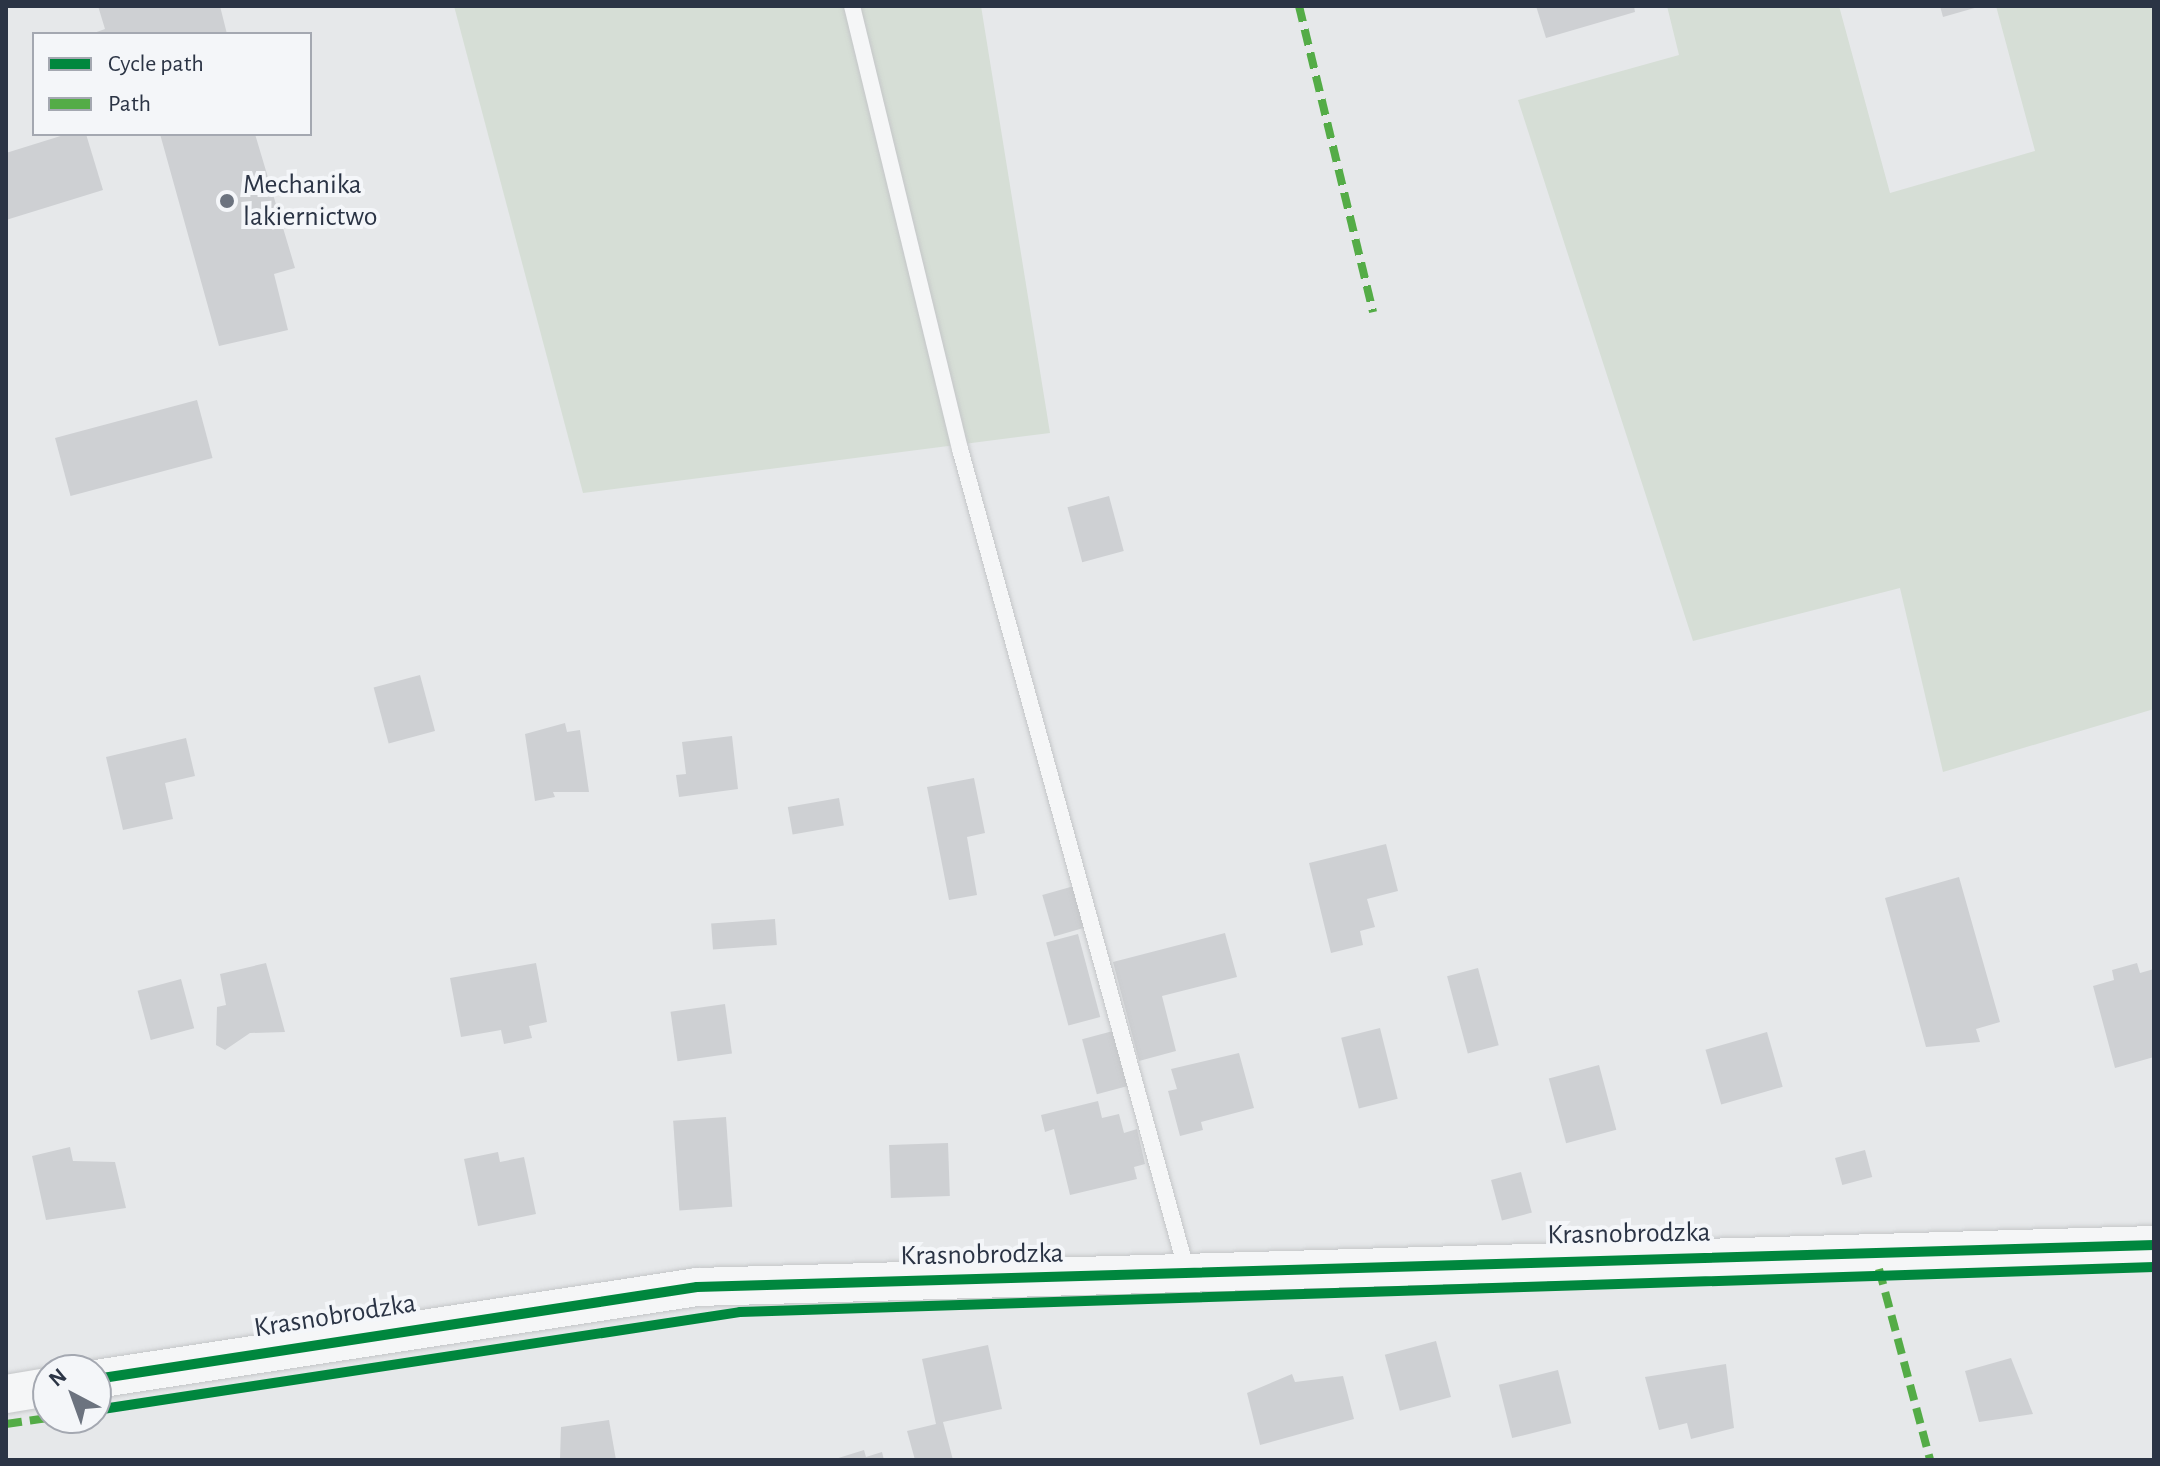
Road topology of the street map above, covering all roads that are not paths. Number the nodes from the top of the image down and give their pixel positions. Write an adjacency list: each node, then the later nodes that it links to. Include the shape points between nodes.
1 (852, 6): 3 (lane, via 960,449)
2 (2154, 1245): 3 (street, Krasnobrodzka)
3 (1187, 1272): 4 (street, Krasnobrodzka, via 669,1289)
4 (112, 1376)
5 (32, 1390): 6 (street)
6 (6, 1394)

